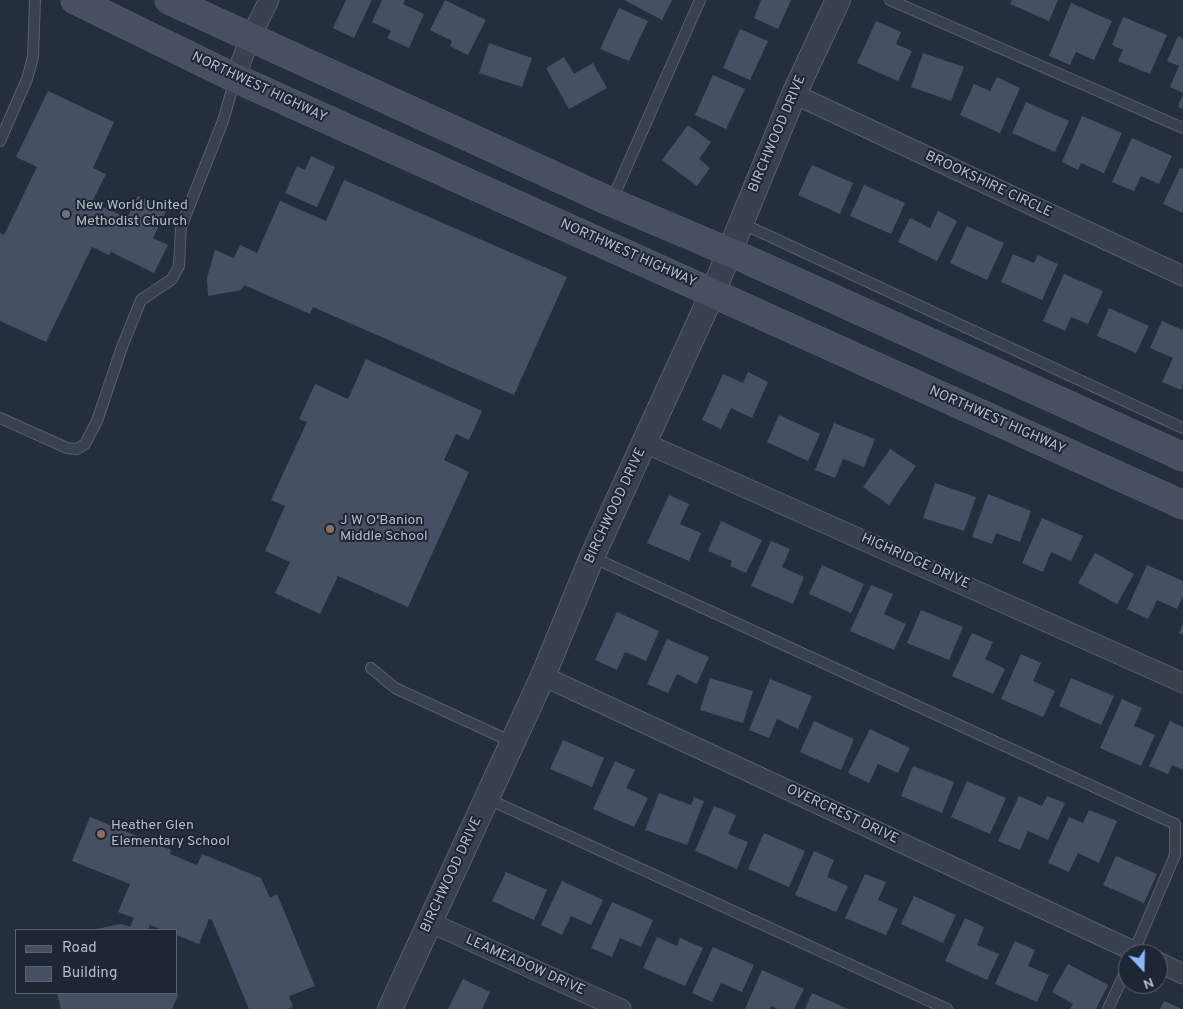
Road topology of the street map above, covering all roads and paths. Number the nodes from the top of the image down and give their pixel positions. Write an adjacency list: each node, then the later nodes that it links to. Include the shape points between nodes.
1 (35, 0): 12 (lane, via 33,57)
2 (75, 0): 9 (main road, NORTHWEST HIGHWAY)
3 (169, 0): 8 (main road)
4 (269, 0): 8 (street)
5 (700, 0): 13 (lane)
6 (838, 0): 10 (street, BIRCHWOOD DRIVE)
7 (890, 0): 11 (lane)
8 (250, 38): 9 (street); 13 (main road)
9 (235, 78): 17 (main road, NORTHWEST HIGHWAY); 18 (lane, via 223,122 181,226 179,266 172,279 141,300 97,421 85,444 77,449 67,448)
10 (794, 94): 14 (street, BIRCHWOOD DRIVE); 16 (street, BROOKSHIRE CIRCLE)
11 (1183, 128)
12 (0, 141)
13 (611, 202): 15 (main road)
14 (741, 223): 15 (street, BIRCHWOOD DRIVE); 19 (lane)
15 (729, 252): 17 (street, BIRCHWOOD DRIVE); 21 (main road)
16 (1183, 276)
17 (713, 292): 20 (street, BIRCHWOOD DRIVE); 22 (main road, NORTHWEST HIGHWAY)
18 (0, 418)
19 (1183, 428)
20 (645, 443): 23 (street, BIRCHWOOD DRIVE); 26 (street, HIGHRIDGE DRIVE)
21 (1183, 457)
22 (1183, 505)
23 (592, 557): 25 (street, BIRCHWOOD DRIVE); 30 (lane, via 1175,824 1175,855)
24 (371, 668): 27 (lane, via 395,688)
25 (543, 676): 27 (street, BIRCHWOOD DRIVE); 31 (street, OVERCREST DRIVE)
26 (1183, 683)
27 (513, 743): 28 (street, BIRCHWOOD DRIVE)
28 (488, 799): 29 (street, BIRCHWOOD DRIVE); 37 (lane)
29 (429, 922): 35 (street, BIRCHWOOD DRIVE); 36 (street, LEAMEADOW DRIVE)
30 (1139, 944)
31 (1118, 948)
32 (1168, 967): 33 (street)
33 (1183, 974)
34 (1118, 989): 38 (lane)
35 (390, 1009)
36 (621, 1009)
37 (947, 1009)
38 (1108, 1009)

